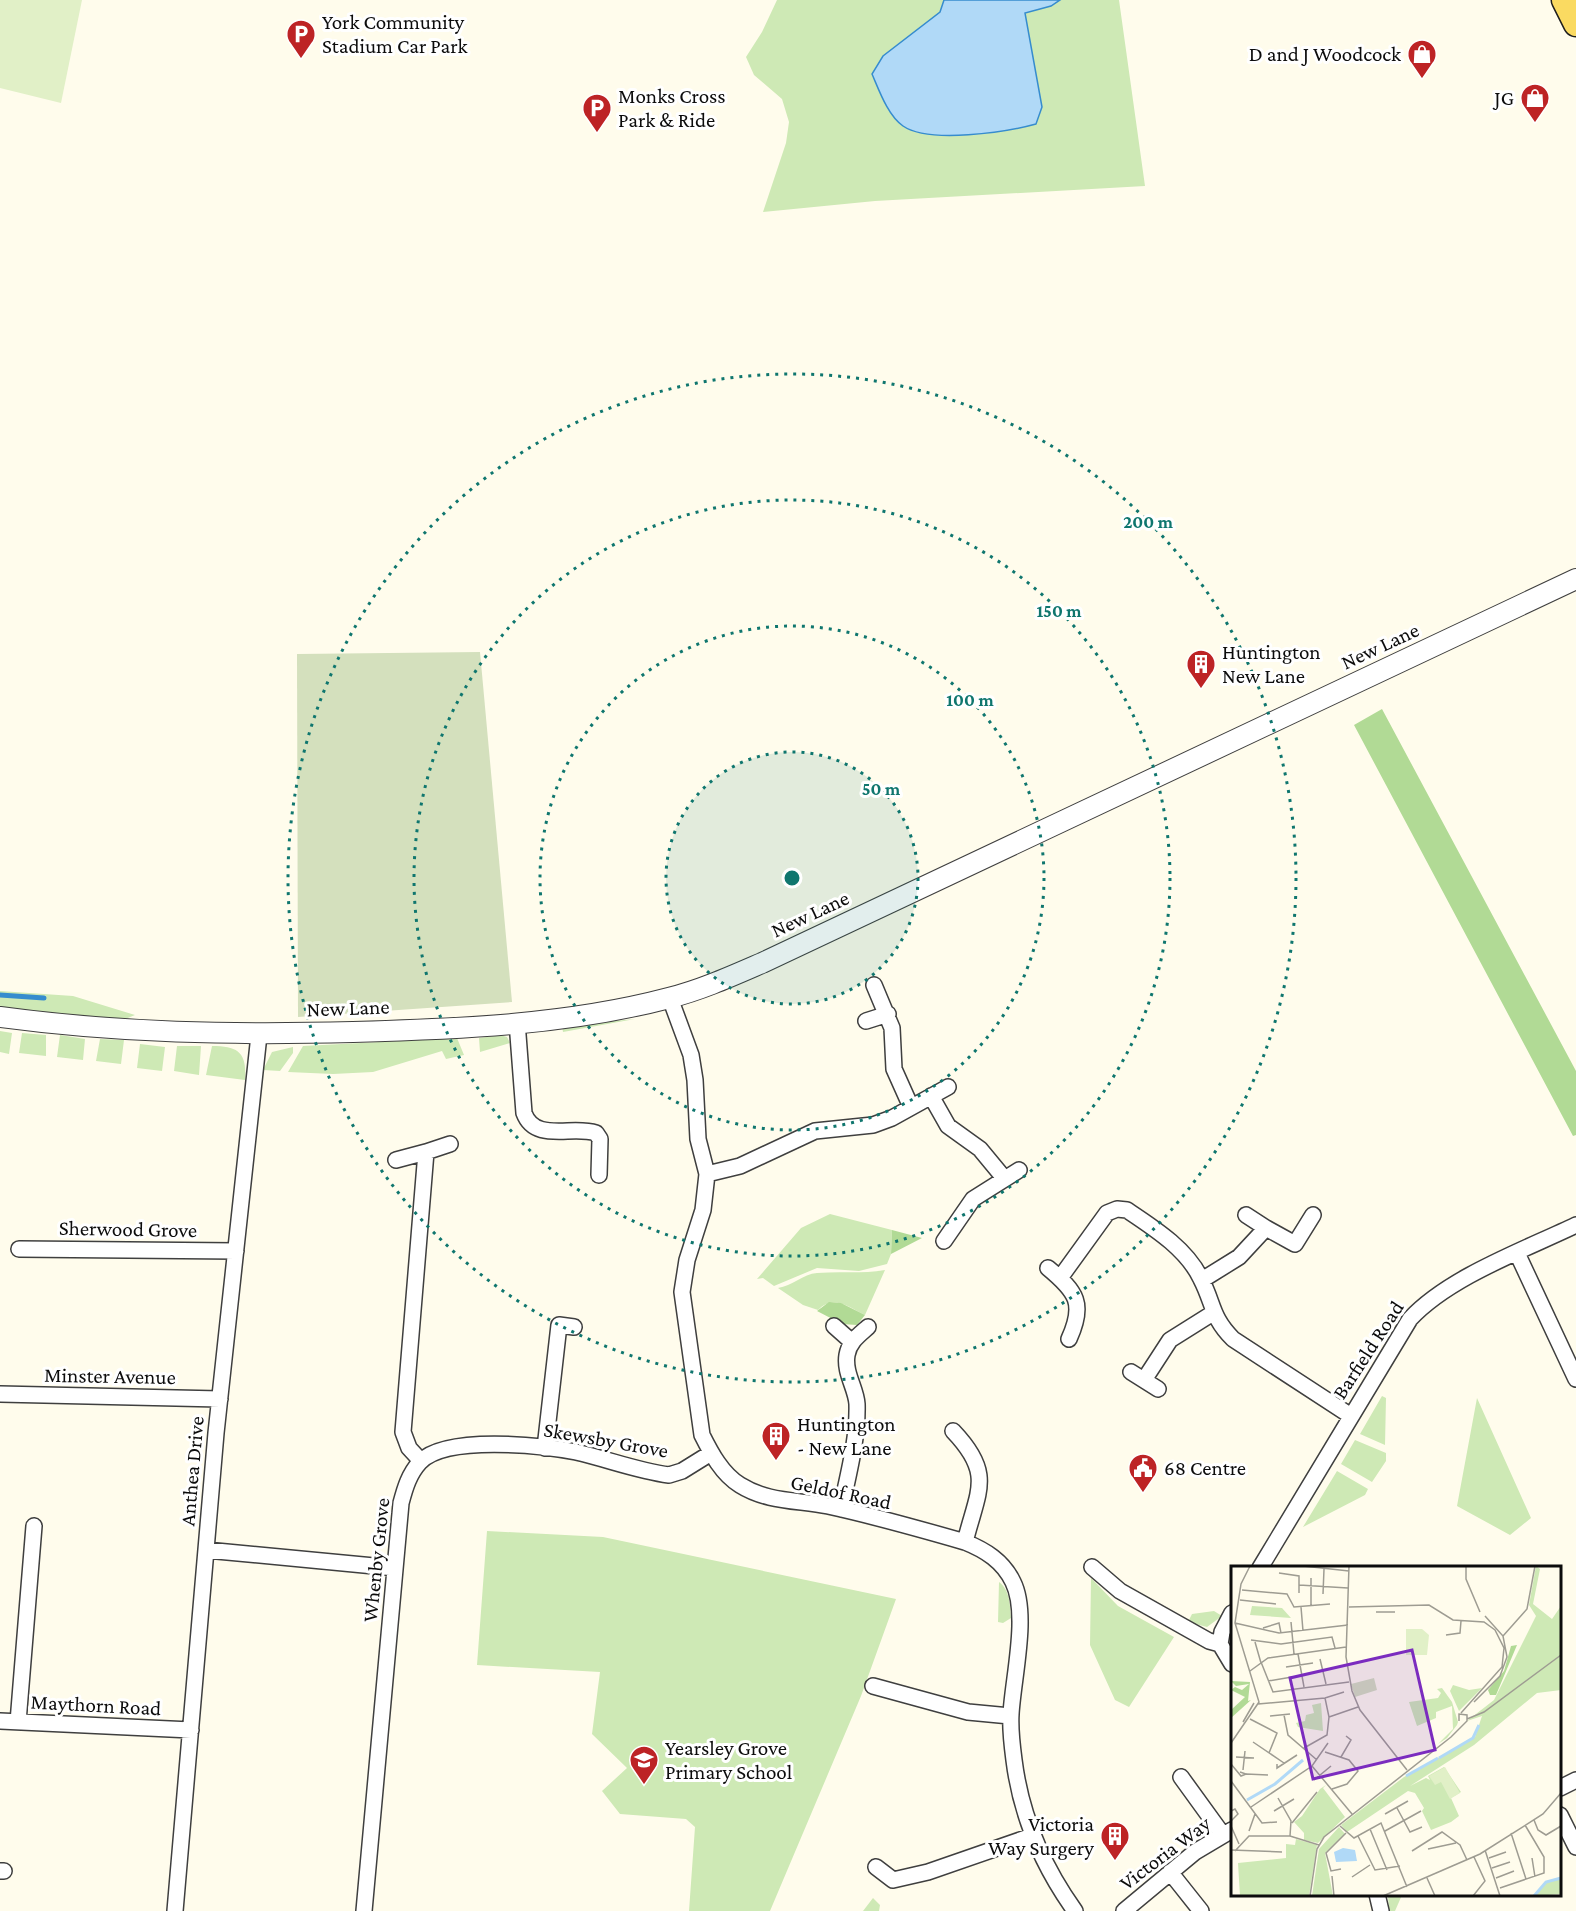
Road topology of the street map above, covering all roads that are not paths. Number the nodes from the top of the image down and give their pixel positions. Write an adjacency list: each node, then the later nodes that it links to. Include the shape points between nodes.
1 (1564, 0): 2 (main road)
2 (1576, 24)
3 (1576, 579): 5 (street, New Lane, via 762,963)
4 (874, 985): 6 (street)
5 (670, 998): 9 (street, New Lane, via 610,1012); 18 (street, Geldof Road, via 691,1055 698,1138)
6 (888, 1014): 8 (street); 13 (street, via 894,1069)
7 (0, 1017): 10 (street, New Lane, via 168,1034)
8 (866, 1021)
9 (517, 1022): 10 (street, New Lane); 19 (street, via 528,1123 545,1131 596,1134 600,1139)
10 (258, 1035): 27 (street, Anthea Drive)
11 (948, 1087): 12 (street)
12 (932, 1096): 13 (street); 20 (street, via 948,1126 980,1149)
13 (911, 1107): 18 (street, via 873,1125 804,1135 740,1166)
14 (450, 1144): 15 (street)
15 (426, 1152): 16 (street); 44 (street, via 403,1432 409,1448)
16 (396, 1160)
17 (1019, 1170): 20 (street)
18 (706, 1174): 43 (street, Geldof Road, via 703,1210 687,1260 682,1292 697,1411)
19 (599, 1175)
20 (1004, 1178): 25 (street, via 973,1199)
21 (1246, 1215): 24 (street)
22 (1313, 1215): 24 (street, via 1295,1244)
23 (1576, 1225): 28 (street, Barfield Road)
24 (1266, 1228): 29 (street, via 1239,1257)
25 (944, 1241)
26 (19, 1249): 27 (street, Sherwood Grove)
27 (236, 1251): 39 (street, Anthea Drive)
28 (1517, 1253): 36 (street); 40 (street, Barfield Road, via 1446,1289 1422,1306 1402,1331)
29 (1202, 1280): 30 (street); 34 (street, via 1182,1252 1133,1214 1117,1209 1103,1218 1054,1273 1070,1288 1079,1311)
30 (1213, 1313): 37 (street, via 1170,1340 1138,1376); 40 (street, via 1219,1325 1247,1351)
31 (565, 1321): 42 (street)
32 (834, 1326): 35 (street)
33 (868, 1327): 35 (street)
34 (1069, 1340)
35 (852, 1342): 45 (street, via 846,1366 857,1400 857,1419)
36 (1576, 1378)
37 (1158, 1389)
38 (0, 1394): 39 (street, Minster Avenue)
39 (220, 1399): 48 (street, Anthea Drive)
40 (1351, 1416): 49 (street, Barfield Road)
41 (953, 1431): 47 (street, via 971,1450 979,1467)
42 (545, 1448): 43 (street, Skewsby Grove, via 669,1475); 44 (street, Skewsby Grove, via 455,1446)
43 (711, 1453): 45 (street, Geldof Road, via 737,1484 754,1493)
44 (421, 1461): 51 (street, Whenby Grove, via 405,1486)
45 (841, 1509): 47 (street, Geldof Road)
46 (34, 1526): 58 (street)
47 (965, 1542): 56 (street, Geldof Road, via 983,1549 1000,1564 1014,1583 1018,1598)
48 (206, 1550): 51 (street); 59 (street, Anthea Drive)
49 (1261, 1566)
50 (1092, 1567): 53 (street, via 1119,1591)
51 (395, 1568): 71 (street, Whenby Grove)
52 (1231, 1616): 53 (street)
53 (1220, 1644): 54 (street)
54 (1231, 1661)
55 (873, 1686): 56 (street, via 968,1712)
56 (1010, 1716): 65 (street, Geldof Road, via 1017,1783)
57 (0, 1721): 58 (street, Maythorn Road)
58 (18, 1722): 59 (street, Maythorn Road)
59 (191, 1730): 70 (street, Anthea Drive)
60 (1181, 1777): 64 (street)
61 (1576, 1780): 62 (street)
62 (1561, 1788)
63 (1561, 1817): 66 (street)
64 (1228, 1833): 68 (street, Victoria Way)
65 (1032, 1836): 67 (street, via 893,1880); 72 (street, Geldof Road, via 1046,1867)
66 (1576, 1847)
67 (876, 1867)
68 (1170, 1872): 73 (street, Victoria Way); 74 (street)
69 (1377, 1896): 75 (street)
70 (175, 1911)
71 (364, 1911)
72 (1075, 1911)
73 (1124, 1911)
74 (1201, 1911)
75 (1381, 1911)

